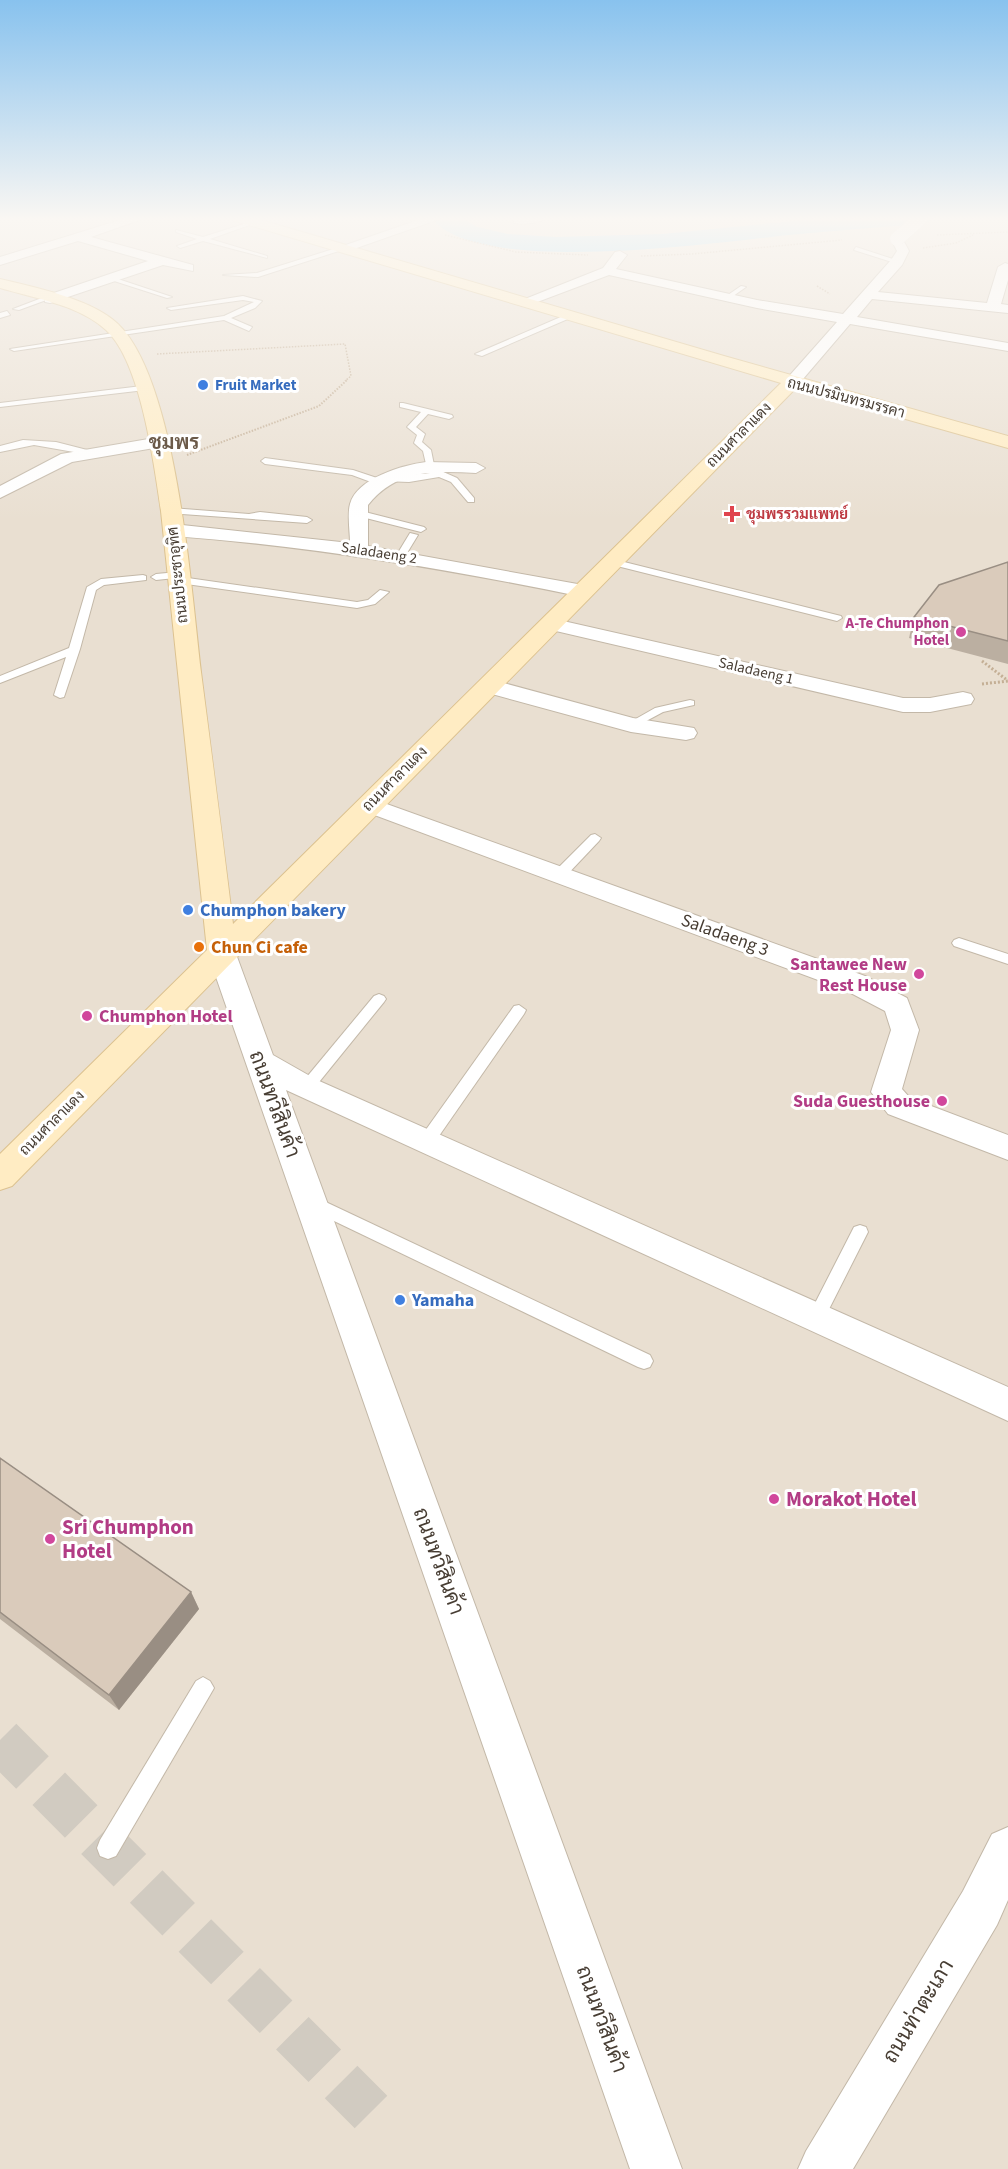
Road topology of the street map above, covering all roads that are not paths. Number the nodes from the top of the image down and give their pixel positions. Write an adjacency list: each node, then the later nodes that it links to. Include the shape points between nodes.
1 (98, 318): 9 (main road, ถนนประชาอุทิศ)
2 (224, 318): 9 (lane)
3 (225, 318): 8 (lane)
4 (565, 318): 12 (lane)
5 (583, 318): 13 (main road, ถนนปรมินทรมรรคา)
6 (849, 318): 13 (street)
7 (850, 318): 10 (street)
8 (249, 329)
9 (121, 334): 11 (lane); 14 (main road, ถนนประชาอุทิศ, via 132,354)
10 (1008, 347)
11 (14, 349)
12 (479, 354)
13 (791, 383): 20 (main road, ถนนปรมินทรมรรคา); 34 (main road, ถนนศาลาแดง)
14 (142, 388): 15 (lane); 19 (main road, ถนนประชาอุทิศ)
15 (0, 405)
16 (403, 405): 17 (lane)
17 (426, 411): 18 (lane); 24 (lane, via 411,428 421,434 418,443 428,450)
18 (449, 417)
19 (160, 442): 22 (street); 31 (main road, ถนนประชาอุทิศ)
20 (1008, 442)
21 (0, 449): 22 (lane, via 16,442 33,441)
22 (91, 452): 27 (street, via 67,458)
23 (265, 461): 26 (lane, via 353,473)
24 (430, 468): 25 (street); 26 (street, via 402,470); 28 (lane, via 454,480)
25 (476, 468)
26 (381, 481): 29 (street, via 358,504)
27 (0, 493)
28 (471, 500)
29 (357, 513): 32 (street); 33 (lane, via 417,532)
30 (307, 520): 31 (lane, via 260,515)
31 (172, 521): 32 (street, Saladaeng 2, via 234,534); 37 (main road, ถนนประชาอุทิศ)
32 (358, 549): 33 (street, Saladaeng 2)
33 (401, 556): 38 (street, Saladaeng 2)
34 (612, 562): 38 (main road, ถนนศาลาแดง); 40 (lane)
35 (156, 577): 37 (lane)
36 (143, 578): 42 (lane, via 101,582 91,589)
37 (178, 578): 39 (lane, via 357,606); 54 (main road, ถนนประชาอุทิศ)
38 (583, 591): 41 (main road, ถนนศาลาแดง)
39 (384, 592)
40 (837, 618)
41 (550, 624): 44 (main road, ถนนศาลาแดง); 46 (street, Saladaeng 1, via 903,705)
42 (75, 649): 43 (lane); 45 (lane)
43 (0, 680)
44 (489, 686): 48 (street); 50 (main road, ถนนศาลาแดง)
45 (60, 695)
46 (963, 699)
47 (690, 703): 48 (lane, via 669,705)
48 (631, 725): 49 (street)
49 (686, 733)
50 (370, 805): 52 (street, Saladaeng 3); 54 (main road, ถนนศาลาแดง)
51 (595, 838): 52 (lane)
52 (559, 874): 61 (street, Saladaeng 3, via 855,983 897,1005 905,1030 886,1092 899,1106)
53 (959, 943): 55 (lane)
54 (222, 954): 58 (street, ถนนทวีสินค้า); 62 (main road, ถนนศาลาแดง)
55 (1008, 959)
56 (379, 999): 59 (lane)
57 (519, 1010): 60 (lane)
58 (260, 1061): 59 (street); 63 (street, ถนนทวีสินค้า)
59 (306, 1088): 60 (street)
60 (426, 1142): 65 (street)
61 (1008, 1148)
62 (0, 1176)
63 (310, 1202): 66 (lane); 71 (street, ถนนทวีสินค้า)
64 (860, 1232): 65 (lane)
65 (816, 1318): 67 (street)
66 (644, 1361)
67 (1008, 1404)
68 (203, 1688): 69 (lane)
69 (108, 1848)
70 (1008, 1850): 72 (street, ถนนท่าตะเภา, via 980,1908)
71 (656, 2169)
72 (824, 2169)

